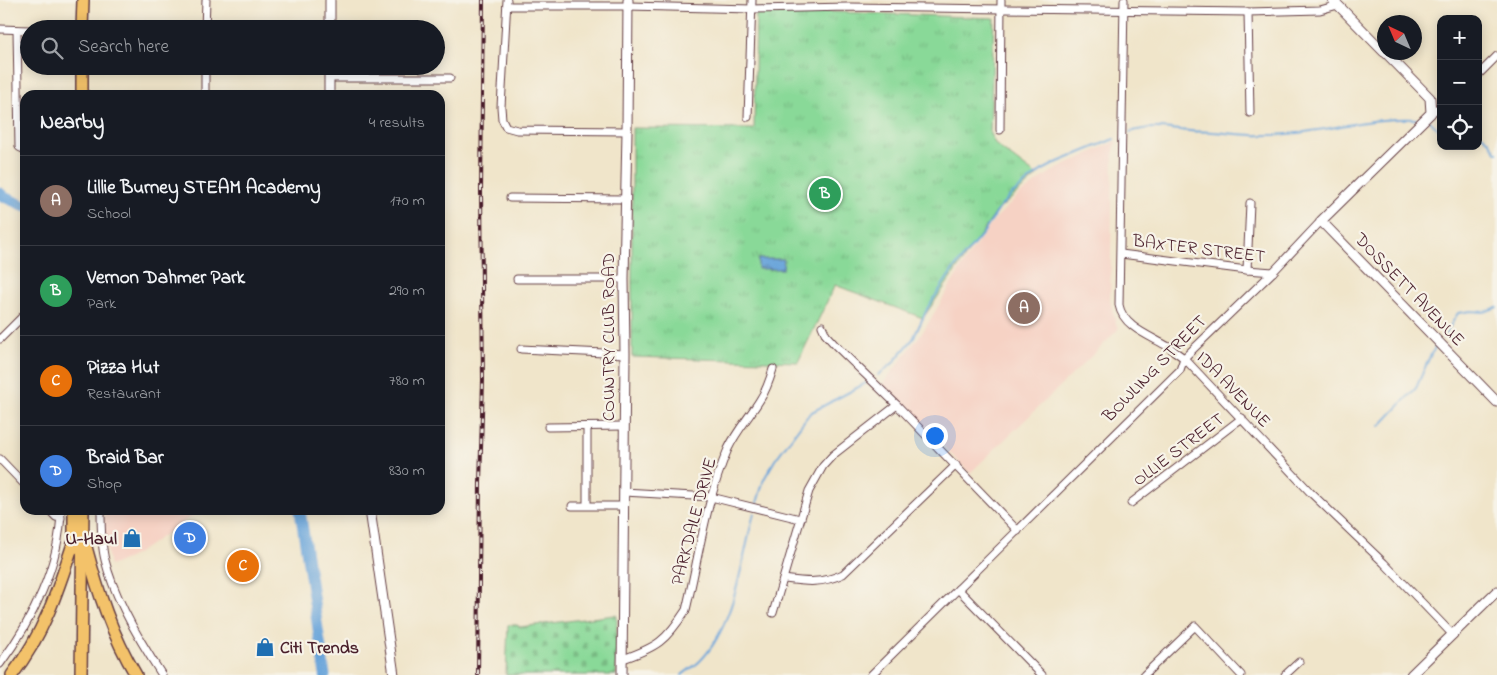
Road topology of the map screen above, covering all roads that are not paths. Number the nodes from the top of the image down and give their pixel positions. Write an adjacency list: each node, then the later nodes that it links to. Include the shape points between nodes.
1 (83, 0): 15 (main road)
2 (206, 0): 16 (street)
3 (330, 0): 17 (street)
4 (752, 0): 11 (street)
5 (1001, 0): 12 (street)
6 (1124, 0): 13 (street, IDA AVENUE)
7 (1336, 2): 14 (street, via 1320,10); 20 (street)
8 (507, 3): 9 (street); 37 (street, via 502,107 502,120 506,127 516,130)
9 (628, 3): 11 (street); 37 (street, COUNTRY CLUB ROAD)
10 (848, 4): 11 (street); 12 (street)
11 (752, 9): 35 (street)
12 (1001, 10): 13 (street); 36 (street)
13 (1124, 12): 14 (street); 42 (street, IDA AVENUE)
14 (1248, 12): 33 (street)
15 (82, 20)
16 (206, 20)
17 (330, 20)
18 (0, 29): 19 (street)
19 (17, 30): 31 (street)
20 (1377, 44)
21 (1497, 56): 23 (street)
22 (1393, 60): 34 (street, via 1430,98)
23 (1482, 71)
24 (82, 75): 28 (main road)
25 (205, 75): 29 (street)
26 (329, 78): 27 (street); 30 (street)
27 (450, 78)
28 (82, 90)
29 (205, 90)
30 (329, 90)
31 (20, 101)
32 (1437, 109): 34 (street, BOWLING STREET)
33 (1250, 113)
34 (1432, 113): 41 (street, BOWLING STREET)
35 (748, 117)
36 (1000, 130)
37 (627, 131): 39 (street, COUNTRY CLUB ROAD)
38 (510, 198): 39 (street)
39 (625, 199): 46 (street, COUNTRY CLUB ROAD)
40 (1250, 203): 43 (street)
41 (1322, 221): 44 (street, BOWLING STREET); 54 (street, DOSSETT AVENUE)
42 (1121, 254): 43 (street, BAXTER STREET); 52 (street, IDA AVENUE, via 1119,305 1124,318)
43 (1247, 270): 44 (street, BAXTER STREET)
44 (1273, 272): 52 (street, BOWLING STREET)
45 (517, 280): 46 (street)
46 (624, 280): 51 (street, COUNTRY CLUB ROAD)
47 (20, 319): 49 (street)
48 (822, 326): 55 (street, via 836,346)
49 (0, 339)
50 (521, 349): 51 (street)
51 (625, 354): 57 (street, COUNTRY CLUB ROAD)
52 (1184, 358): 56 (street, IDA AVENUE); 75 (street, BOWLING STREET, via 1180,370)
53 (773, 369): 64 (street, PARKDALE DRIVE, via 761,398 728,449)
54 (1497, 402)
55 (897, 405): 61 (street); 74 (street, via 823,466 809,491)
56 (1242, 418): 65 (street, OLLIE STREET); 81 (street, IDA AVENUE, via 1310,492)
57 (624, 426): 59 (street); 63 (street, COUNTRY CLUB ROAD)
58 (548, 427): 59 (street)
59 (587, 427): 66 (street)
60 (0, 459): 62 (street)
61 (956, 465): 75 (street); 77 (street, via 843,574 813,582)
62 (20, 480)
63 (624, 492): 64 (street); 68 (street, COUNTRY CLUB ROAD)
64 (711, 497): 74 (street); 82 (street, PARKDALE DRIVE, via 686,610 656,646)
65 (1131, 503)
66 (587, 505): 67 (street); 68 (street)
67 (572, 506)
68 (623, 506): 82 (street, COUNTRY CLUB ROAD)
69 (61, 515): 84 (street, via 56,547 43,586 26,623)
70 (75, 515): 76 (main road)
71 (82, 515): 76 (main road)
72 (101, 515): 89 (street, via 102,546 114,587)
73 (371, 515): 90 (street)
74 (800, 520): 77 (street)
75 (1018, 531): 78 (street, BOWLING STREET)
76 (78, 535): 85 (main road, via 48,615); 86 (main road); 87 (main road); 88 (main road, via 105,613)
77 (784, 579): 80 (street)
78 (958, 589): 92 (street, BOWLING STREET); 93 (street)
79 (1497, 591): 81 (street)
80 (773, 614)
81 (1453, 635): 97 (street)
82 (622, 659): 91 (street, COUNTRY CLUB ROAD)
83 (1299, 662): 96 (street)
84 (0, 664)
85 (12, 675)
86 (73, 675)
87 (81, 675)
88 (136, 675)
89 (162, 675)
90 (394, 675)
91 (622, 675)
92 (871, 675)
93 (1042, 675)
94 (1144, 675): 95 (street, via 1195,626)
95 (1241, 675)
96 (1285, 675)
97 (1411, 675)

